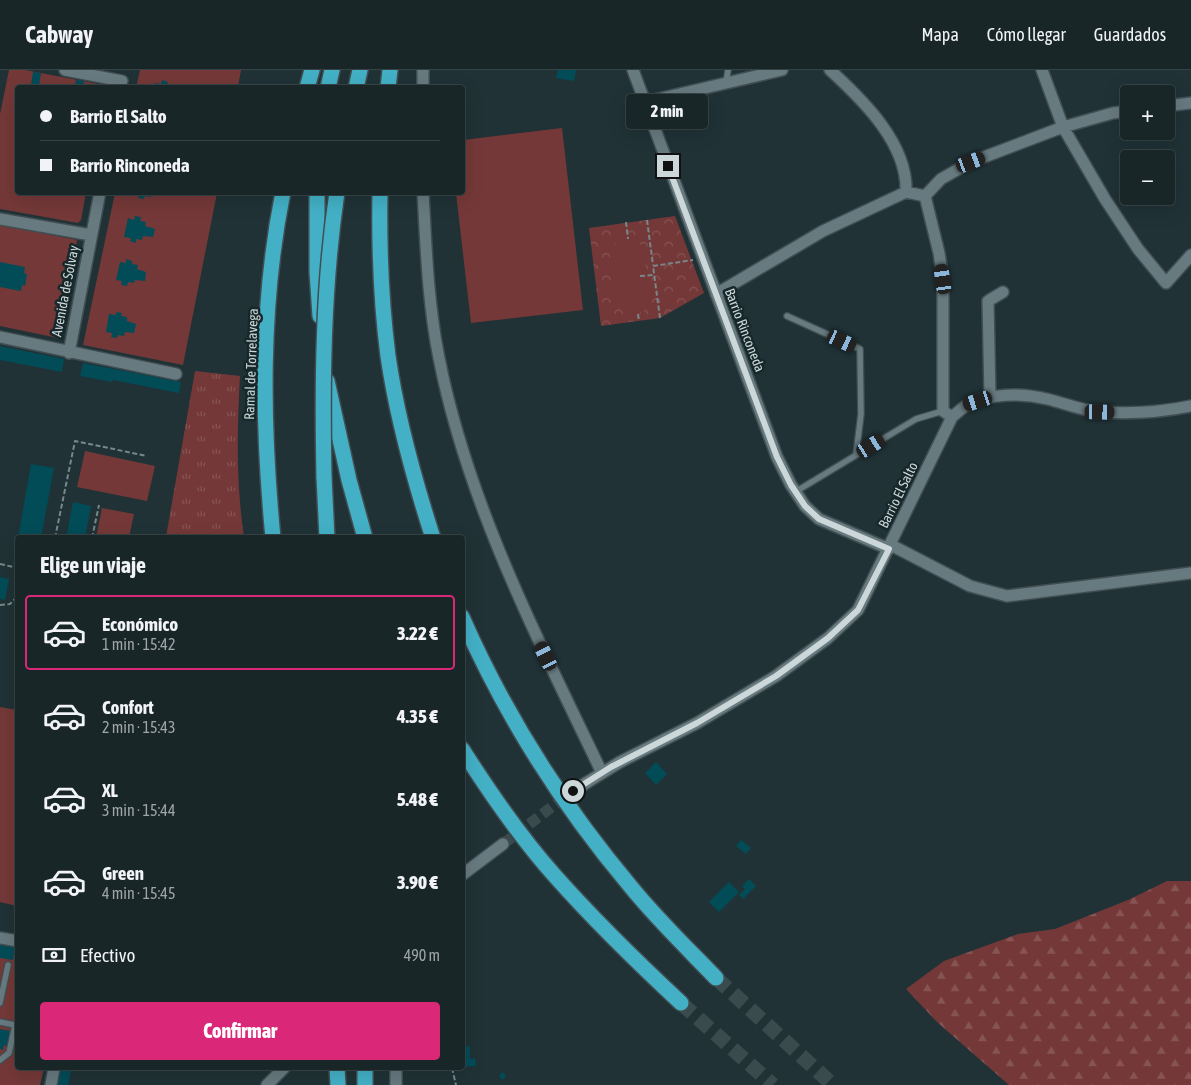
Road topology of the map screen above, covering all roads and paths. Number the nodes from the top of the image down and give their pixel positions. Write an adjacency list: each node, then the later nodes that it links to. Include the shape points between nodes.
1 (65, 70): 12 (street)
2 (312, 70): 14 (highway)
3 (332, 70): 15 (highway)
4 (360, 70): 16 (highway)
5 (390, 70): 17 (highway)
6 (423, 70): 18 (street)
7 (633, 70): 19 (street, Barrio Rinconeda)
8 (728, 70): 13 (lane)
9 (782, 70): 13 (street)
10 (830, 70): 24 (street, via 880,122 895,147 907,181)
11 (1042, 70): 23 (street)
12 (122, 80)
13 (726, 84): 19 (street)
14 (308, 85)
15 (329, 85)
16 (357, 85)
17 (388, 85)
18 (423, 85)
19 (645, 102): 38 (street, Barrio Rinconeda)
20 (1191, 104): 21 (street)
21 (1175, 105)
22 (1120, 112): 23 (street)
23 (1064, 127): 31 (street, via 971,162 941,179); 37 (street, via 1138,250 1166,282)
24 (906, 192): 31 (street); 43 (street, via 823,232)
25 (99, 195): 35 (street, Avenida de Solvay)
26 (283, 195): 60 (highway, Ramal de Torrelavega, via 271,283 265,368 265,436)
27 (317, 195): 62 (highway, via 318,272 325,363 337,430)
28 (337, 195): 61 (highway, bridge, via 324,329)
29 (380, 195): 63 (highway, via 388,358 406,444)
30 (423, 195): 73 (street, via 434,330 457,432 489,525 522,606)
31 (925, 196): 53 (street, via 940,253 943,279)
32 (0, 219): 35 (street, Avenida de Solvay)
33 (647, 220): 39 (path)
34 (626, 222): 36 (path)
35 (91, 235): 49 (street, Avenida de Solvay)
36 (628, 239)
37 (1191, 255)
38 (702, 258): 39 (path); 43 (street, Barrio Rinconeda)
39 (653, 266): 40 (path)
40 (654, 275): 41 (path); 46 (path)
41 (640, 276)
42 (1003, 292): 51 (street, via 988,301)
43 (716, 294): 56 (street, Barrio Rinconeda, via 777,457)
44 (638, 314): 47 (path)
45 (788, 316): 54 (lane, via 860,350 861,414)
46 (660, 318)
47 (639, 321)
48 (0, 337): 49 (street, Avenida de Solvay)
49 (69, 353): 50 (street, Avenida de Solvay)
50 (176, 374)
51 (990, 398): 52 (street, via 1013,395 1045,398 1100,412); 53 (street)
52 (1191, 406)
53 (947, 414): 54 (lane, via 916,419); 64 (street, Barrio El Salto)
54 (856, 455): 56 (lane)
55 (147, 456): 58 (path, via 75,442)
56 (795, 492): 64 (street, Barrio Rinconeda, via 819,519)
57 (99, 505): 59 (path)
58 (57, 535)
59 (93, 535)
60 (273, 535)
61 (327, 535)
62 (364, 535)
63 (432, 535)
64 (890, 547): 67 (street, Barrio Rinconeda, via 970,586 1007,596); 73 (street, Barrio El Salto, via 858,610 828,638 776,676 697,723)
65 (0, 564): 66 (path)
66 (15, 567)
67 (1191, 573)
68 (15, 599): 69 (path)
69 (13, 602): 70 (path)
70 (0, 606)
71 (465, 623): 80 (highway, via 526,743 572,812 631,887)
72 (465, 753): 82 (highway, via 553,874)
73 (602, 773): 74 (street, Barrio El Salto)
74 (573, 791)
75 (503, 844): 76 (street)
76 (465, 873)
77 (0, 938): 78 (street)
78 (15, 941)
79 (8, 965): 81 (lane)
80 (716, 978)
81 (0, 1003)
82 (681, 1003)
83 (0, 1022): 84 (lane, via 15,1025 9,1053)
84 (0, 1060)
85 (54, 1070): 91 (street)
86 (282, 1070): 92 (street)
87 (337, 1070): 93 (highway)
88 (365, 1070): 94 (highway)
89 (396, 1070): 95 (street)
90 (452, 1070): 96 (path)
91 (51, 1085)
92 (267, 1085)
93 (338, 1085)
94 (365, 1085)
95 (396, 1085)
96 (456, 1085)

